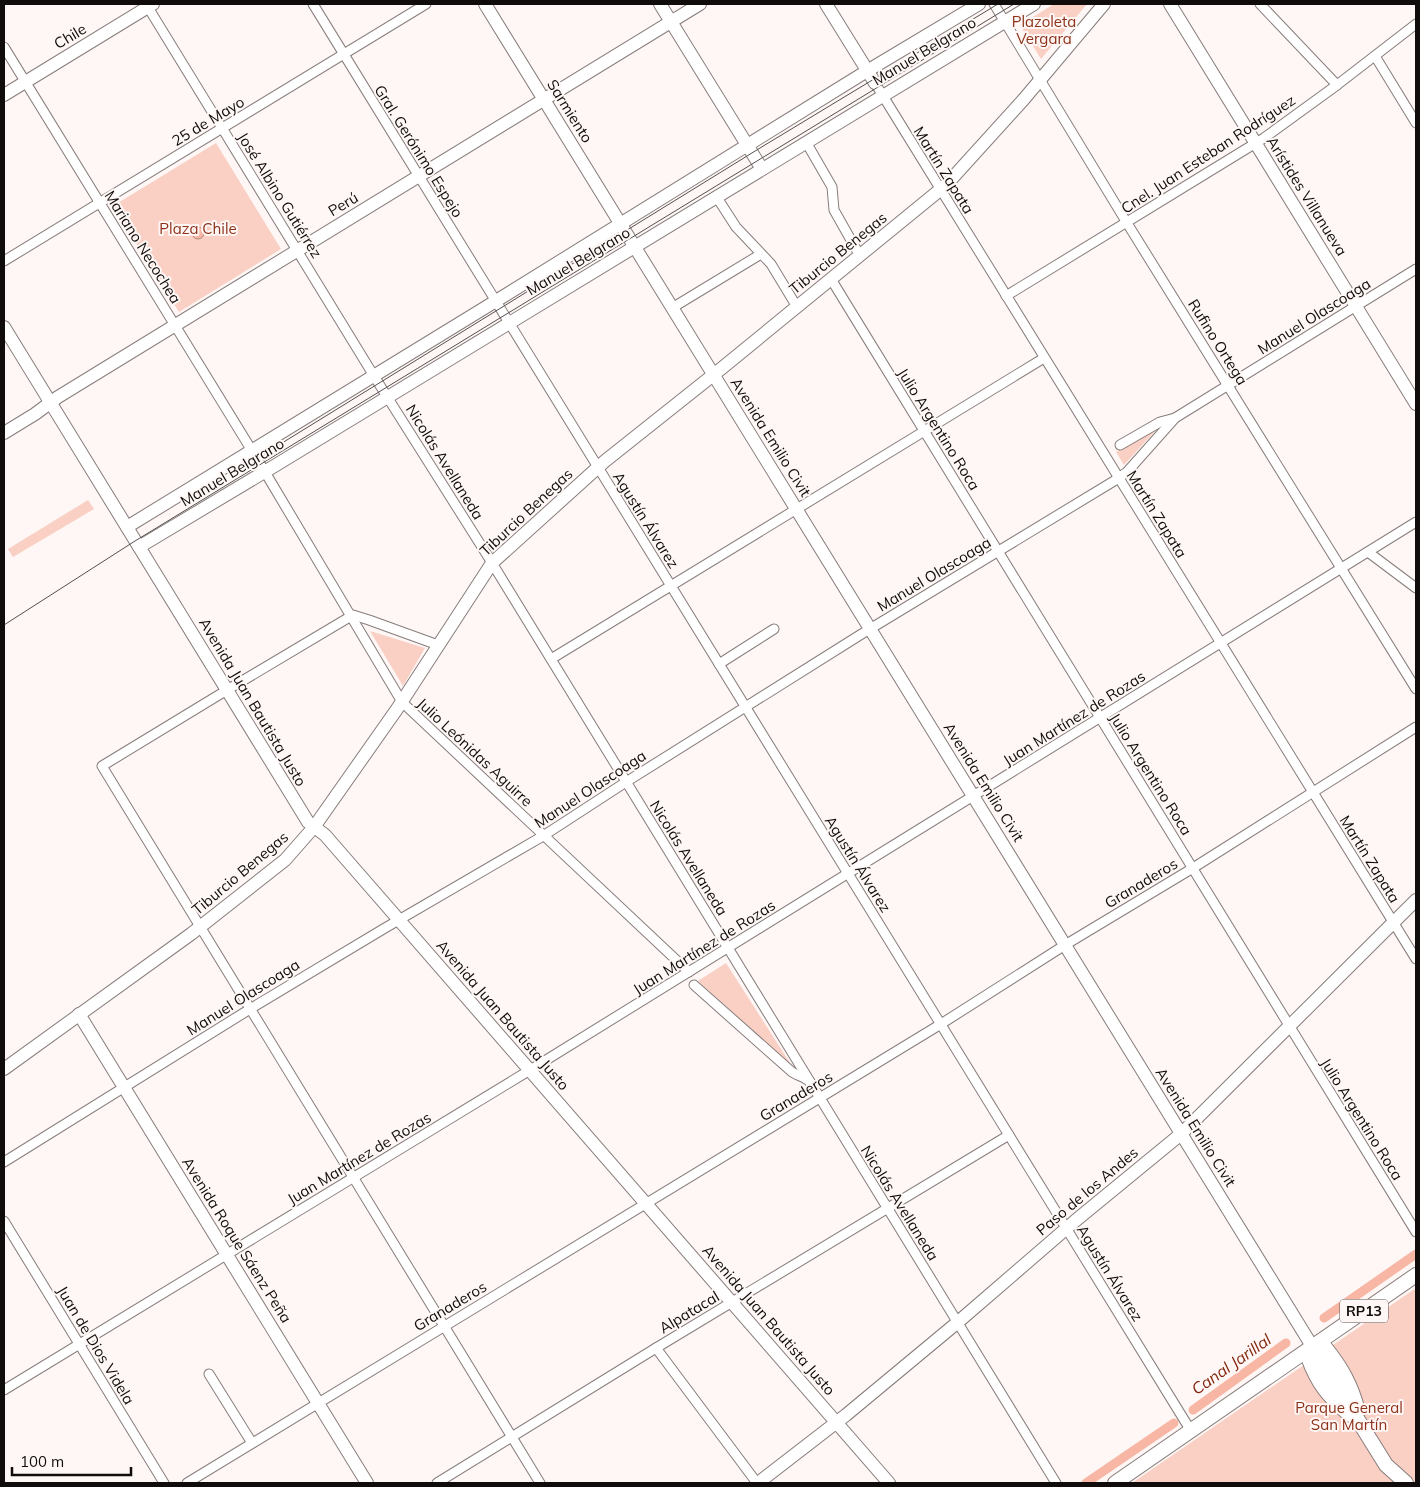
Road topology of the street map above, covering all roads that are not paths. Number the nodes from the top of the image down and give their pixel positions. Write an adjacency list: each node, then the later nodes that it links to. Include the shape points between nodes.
1 (313, 4): 18 (street, Gral. Gerónimo Espejo)
2 (426, 4): 18 (street, 25 de Mayo)
3 (485, 4): 27 (street, Sarmiento)
4 (660, 4): 15 (street)
5 (700, 4): 15 (street, Perú)
6 (826, 4): 20 (street)
7 (979, 4): 20 (street, Manuel Belgrano)
8 (1034, 4): 14 (street, Manuel Belgrano)
9 (1104, 4): 21 (street, Tiburcio Benegas)
10 (1170, 4): 31 (street, Arístides Villanueva)
11 (1260, 4): 24 (street)
12 (149, 5): 22 (street, Chile); 29 (street, José Albino Gutiérrez)
13 (996, 7): 14 (street, Rufino Ortega)
14 (1004, 21): 21 (street, Rufino Ortega); 26 (street, Manuel Belgrano)
15 (671, 22): 27 (street, Perú); 32 (street)
16 (1416, 24): 19 (street, Cnel. Juan Esteban Rodríguez)
17 (4, 47): 22 (street, Mariano Necochea)
18 (344, 54): 29 (street, 25 de Mayo); 34 (street, Gral. Gerónimo Espejo)
19 (1374, 56): 24 (street, Cnel. Juan Esteban Rodríguez); 28 (street)
20 (868, 71): 23 (street); 32 (street, Manuel Belgrano)
21 (1040, 80): 35 (street, Tiburcio Benegas, via 959,173); 38 (street, Rufino Ortega)
22 (25, 82): 25 (street, Chile); 37 (street, Mariano Necochea)
23 (875, 83): 26 (street, Martín Zapata)
24 (1337, 85): 31 (street, Cnel. Juan Esteban Rodríguez)
25 (4, 95)
26 (882, 96): 30 (street, Manuel Belgrano); 35 (street, Martín Zapata)
27 (544, 100): 34 (street, Perú); 39 (street, Sarmiento)
28 (1416, 123)
29 (222, 128): 37 (street, 25 de Mayo); 41 (street, José Albino Gutiérrez)
30 (806, 142): 33 (street, Manuel Belgrano); 43 (street, via 832,187 834,210)
31 (1255, 143): 38 (street, Cnel. Juan Esteban Rodríguez); 48 (street, Arístides Villanueva)
32 (748, 145): 33 (street); 39 (street, Manuel Belgrano)
33 (762, 169): 36 (street, Manuel Belgrano)
34 (419, 176): 41 (street, Perú); 51 (street, Gral. Gerónimo Espejo)
35 (940, 190): 43 (street, Tiburcio Benegas); 47 (street, Martín Zapata)
36 (716, 196): 40 (street, Manuel Belgrano); 42 (street, via 736,228)
37 (100, 202): 44 (street, 25 de Mayo); 52 (street, Mariano Necochea)
38 (1127, 223): 47 (street, Cnel. Juan Esteban Rodríguez); 57 (street, Rufino Ortega)
39 (621, 224): 40 (street, Sarmiento); 51 (street, Manuel Belgrano)
40 (631, 241): 50 (street, Avenida Emilio Civit); 51 (street, Manuel Belgrano)
41 (298, 251): 52 (street, Perú); 56 (street, José Albino Gutiérrez)
42 (761, 254): 49 (street, via 771,264); 50 (street)
43 (860, 256): 46 (street, Tiburcio Benegas)
44 (4, 261)
45 (1416, 269): 48 (street, Manuel Olascoaga)
46 (831, 279): 49 (street, Tiburcio Benegas); 62 (street, Julio Argentino Roca)
47 (1006, 296): 54 (street, Martín Zapata)
48 (1356, 306): 57 (street, Manuel Olascoaga); 60 (street, Arístides Villanueva)
49 (797, 307): 55 (street, Tiburcio Benegas)
50 (672, 308): 55 (street, Avenida Emilio Civit)
51 (502, 312): 56 (street, Manuel Belgrano); 58 (street, Manuel Belgrano); 66 (street, Agustín Álvarez)
52 (175, 326): 59 (street, Perú); 65 (street, Mariano Necochea)
53 (4, 327): 59 (street, Avenida Juan Bautista Justo)
54 (1044, 358): 62 (street); 67 (street, Martín Zapata)
55 (714, 375): 66 (street, Tiburcio Benegas); 68 (street, Avenida Emilio Civit)
56 (374, 376): 58 (street, Nicolás Avellaneda); 65 (street, Manuel Belgrano)
57 (1229, 386): 61 (street, Manuel Olascoaga); 74 (street, Rufino Ortega)
58 (388, 397): 65 (street, Manuel Belgrano); 73 (street, Nicolás Avellaneda)
59 (50, 402): 63 (street, Perú); 70 (street, Avenida Juan Bautista Justo)
60 (1416, 404)
61 (1175, 418): 64 (street, Manuel Olascoaga, via 1160,422); 67 (street, Manuel Olascoaga)
62 (924, 431): 68 (street); 71 (street, Julio Argentino Roca)
63 (4, 433)
64 (1120, 445)
65 (259, 461): 70 (street, Manuel Belgrano); 70 (street, Manuel Belgrano); 77 (street, Julio Leónidas Aguirre)
66 (598, 468): 73 (street, Tiburcio Benegas); 75 (street, Agustín Álvarez)
67 (1119, 478): 71 (street, Manuel Olascoaga); 80 (street, Martín Zapata)
68 (796, 509): 75 (street); 79 (street, Avenida Emilio Civit)
69 (1416, 522): 72 (street, Juan Martínez de Rozas)
70 (133, 537): 85 (street, Avenida Juan Bautista Justo)
71 (998, 551): 79 (street, Manuel Olascoaga); 88 (street, Julio Argentino Roca)
72 (1368, 552): 74 (street, Juan Martínez de Rozas); 76 (street)
73 (492, 563): 81 (street, Tiburcio Benegas); 82 (street, Nicolás Avellaneda)
74 (1341, 568): 80 (street, Juan Martínez de Rozas); 84 (street, Rufino Ortega)
75 (671, 586): 82 (street); 83 (street, Agustín Álvarez)
76 (1416, 588)
77 (351, 616): 81 (street, via 359,616); 85 (street); 86 (street, Julio Leónidas Aguirre)
78 (774, 629): 83 (street)
79 (870, 629): 87 (street, Manuel Olascoaga); 92 (street, Avenida Emilio Civit)
80 (1221, 643): 88 (street, Juan Martínez de Rozas); 91 (street, Martín Zapata)
81 (438, 645): 86 (street, Tiburcio Benegas)
82 (551, 659): 90 (street, Nicolás Avellaneda)
83 (718, 664): 87 (street, Agustín Álvarez)
84 (1416, 689)
85 (227, 690): 93 (street, Avenida Juan Bautista Justo, via 305,818); 100 (street, via 102,766)
86 (402, 702): 93 (street, Tiburcio Benegas); 94 (street, Julio Leónidas Aguirre)
87 (745, 707): 90 (street, Manuel Olascoaga); 96 (street, Agustín Álvarez)
88 (1101, 718): 92 (street, Juan Martínez de Rozas); 95 (street, Julio Argentino Roca)
89 (1416, 727): 91 (street, Granaderos)
90 (626, 782): 94 (street, Manuel Olascoaga); 102 (street, Nicolás Avellaneda)
91 (1313, 792): 95 (street, Granaderos); 99 (street, Martín Zapata)
92 (973, 796): 96 (street, Juan Martínez de Rozas); 101 (street, Avenida Emilio Civit)
93 (314, 827): 98 (street, Avenida Juan Bautista Justo, via 325,835); 100 (street, Tiburcio Benegas, via 284,860)
94 (543, 836): 98 (street, Manuel Olascoaga); 104 (street, Julio Leónidas Aguirre)
95 (1193, 868): 101 (street, Granaderos); 109 (street, Julio Argentino Roca)
96 (848, 874): 102 (street, Juan Martínez de Rozas); 108 (street, Agustín Álvarez)
97 (1416, 900): 99 (street, Paso de los Andes)
98 (399, 920): 106 (street, Manuel Olascoaga); 112 (street, Avenida Juan Bautista Justo)
99 (1394, 923): 103 (street, Martín Zapata); 109 (street, Paso de los Andes)
100 (200, 928): 106 (street); 107 (street, Tiburcio Benegas)
101 (1065, 945): 108 (street, Granaderos); 117 (street, Avenida Emilio Civit)
102 (728, 948): 104 (street, Juan Martínez de Rozas); 110 (street, Nicolás Avellaneda)
103 (1416, 959)
104 (689, 972): 112 (street, Juan Martínez de Rozas)
105 (694, 985): 113 (street)
106 (250, 1009): 115 (street, Manuel Olascoaga); 120 (street)
107 (79, 1014): 111 (street, Tiburcio Benegas); 115 (street, Avenida Roque Sáenz Peña)
108 (940, 1024): 116 (street, Granaderos); 118 (street, Agustín Álvarez)
109 (1289, 1027): 117 (street, Paso de los Andes); 125 (street, Julio Argentino Roca)
110 (799, 1064): 113 (street, via 799,1072); 114 (street, Nicolás Avellaneda)
111 (4, 1069)
112 (530, 1070): 120 (street, Juan Martínez de Rozas); 121 (street, Avenida Juan Bautista Justo)
113 (791, 1071): 114 (street)
114 (810, 1082): 116 (street, Nicolás Avellaneda)
115 (124, 1088): 119 (street, Manuel Olascoaga); 126 (street, Avenida Roque Sáenz Peña)
116 (820, 1098): 121 (street, Granaderos); 122 (street, Nicolás Avellaneda)
117 (1181, 1134): 124 (street, Paso de los Andes); 132 (street, Avenida Emilio Civit)
118 (1009, 1135): 122 (street, Alpatacal); 124 (street, Agustín Álvarez)
119 (4, 1162)
120 (353, 1178): 126 (street, Juan Martínez de Rozas); 130 (street)
121 (646, 1203): 128 (street, Avenida Juan Bautista Justo); 130 (street, Granaderos)
122 (887, 1207): 128 (street, Alpatacal); 129 (street, Nicolás Avellaneda)
123 (4, 1221): 131 (street, Juan de Dios Videla)
124 (1066, 1228): 129 (street, Paso de los Andes); 138 (street, Agustín Álvarez)
125 (1416, 1232)
126 (226, 1255): 131 (street, Juan Martínez de Rozas); 136 (street, Avenida Roque Sáenz Peña)
127 (1416, 1275): 132 (main road, RP13)
128 (732, 1302): 133 (street, Alpatacal); 137 (street, Avenida Juan Bautista Justo)
129 (958, 1322): 137 (street, Paso de los Andes); 149 (street, Nicolás Avellaneda)
130 (444, 1326): 136 (street, Granaderos); 139 (street)
131 (79, 1345): 135 (street, Juan Martínez de Rozas); 142 (street, Juan de Dios Videla)
132 (1312, 1346): 138 (main road, RP13); 141 (main road)
133 (656, 1348): 139 (street, Alpatacal); 147 (street)
134 (209, 1374): 140 (street)
135 (4, 1390)
136 (317, 1403): 140 (street, Granaderos); 144 (street, Avenida Roque Sáenz Peña)
137 (836, 1422): 147 (street, Paso de los Andes); 148 (street, Avenida Juan Bautista Justo)
138 (1191, 1431): 150 (main road, RP13)
139 (512, 1437): 145 (street, Alpatacal); 146 (street)
140 (252, 1444): 143 (street, Granaderos)
141 (1386, 1465): 151 (main road); 152 (main road)
142 (164, 1483)
143 (187, 1483)
144 (367, 1483)
145 (437, 1483)
146 (540, 1483)
147 (757, 1483)
148 (890, 1483)
149 (1056, 1483)
150 (1114, 1483)
151 (1391, 1483)
152 (1406, 1483)

